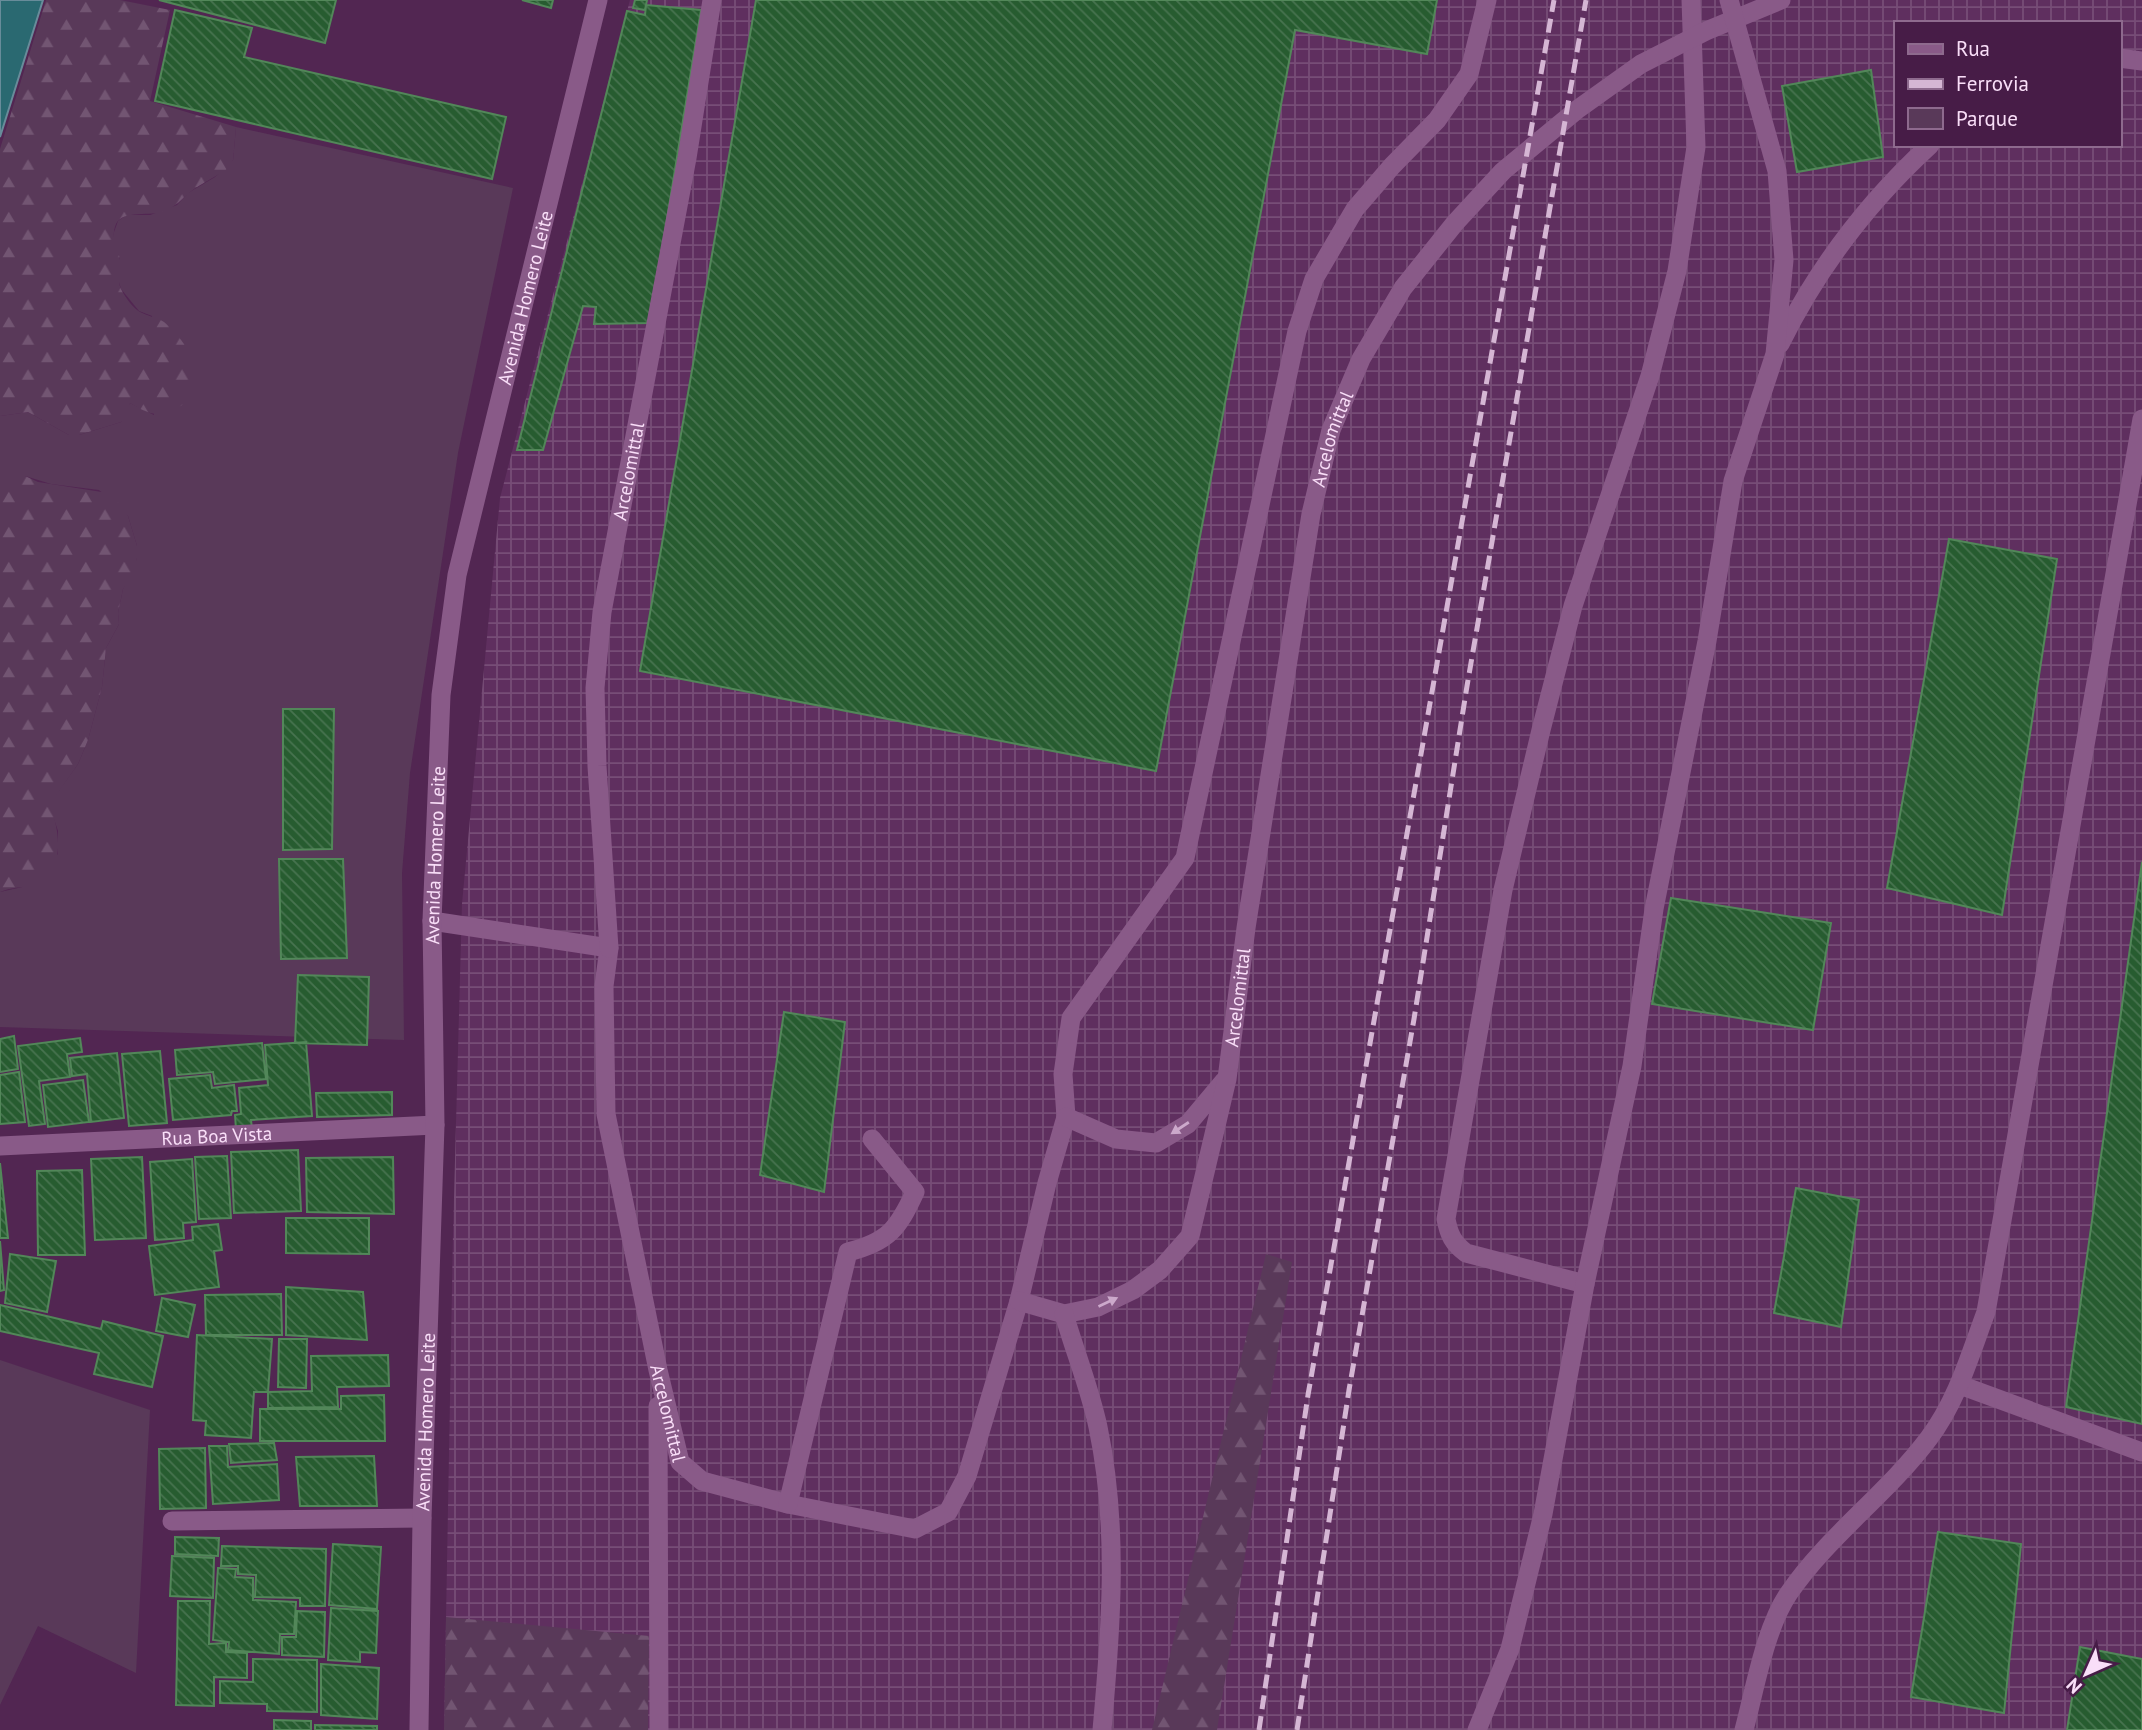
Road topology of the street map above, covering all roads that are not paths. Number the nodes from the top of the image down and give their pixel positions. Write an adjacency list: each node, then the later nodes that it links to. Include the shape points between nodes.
1 (598, 0): 12 (street, Avenida Homero Leite, via 457,575 441,695)
2 (712, 0): 13 (street, Arcelomittal, via 602,612 595,688)
3 (1487, 0): 15 (street, Arcelomittal, via 1469,74 1437,120 1354,209 1314,279 1297,331 1185,858 1071,1018 1063,1073)
4 (1691, 0): 19 (street, via 1696,147 1677,271 1650,376 1573,606 1541,730 1503,890 1446,1219 1454,1244 1466,1253)
5 (1729, 0): 10 (street, via 1777,171 1784,260)
6 (1780, 0): 14 (street, Arcelomittal, via 1706,30 1641,64 1503,171 1403,288 1361,359 1331,430 1311,514)
7 (2121, 58): 8 (street)
8 (2142, 61)
9 (1928, 147): 10 (street, via 1845,237 1798,306)
10 (1775, 354): 19 (street, via 1733,481 1654,909 1632,1066)
11 (2142, 419): 23 (street, via 1986,1312)
12 (432, 921): 13 (street); 16 (street, Avenida Homero Leite)
13 (609, 948): 22 (street, Arcelomittal, via 604,986 606,1114)
14 (1227, 1079): 15 (street, one-way to 15, via 1188,1124 1156,1143 1116,1139); 21 (street, Arcelomittal, one-way to 14, via 1098,1307 1133,1290 1160,1270 1190,1236)
15 (1066, 1117): 20 (street, Arcelomittal)
16 (435, 1125): 18 (street, Rua Boa Vista); 26 (street, Avenida Homero Leite)
17 (872, 1139): 25 (street, via 915,1192 885,1238 848,1252)
18 (0, 1146)
19 (1585, 1284): 31 (street, via 1543,1514 1510,1649)
20 (1019, 1301): 21 (street, Arcelomittal); 25 (street, Arcelomittal, via 967,1476 948,1512 915,1529)
21 (1064, 1314): 30 (street, via 1098,1427 1110,1518 1111,1625)
22 (658, 1370): 25 (street, Arcelomittal, via 680,1462 702,1481); 29 (street)
23 (1960, 1385): 24 (street); 32 (street, via 1930,1437 1787,1595 1772,1626)
24 (2142, 1452)
25 (788, 1504)
26 (422, 1518): 27 (street); 28 (street, Avenida Homero Leite)
27 (172, 1521)
28 (419, 1730)
29 (659, 1730)
30 (1102, 1730)
31 (1478, 1730)
32 (1744, 1730)

